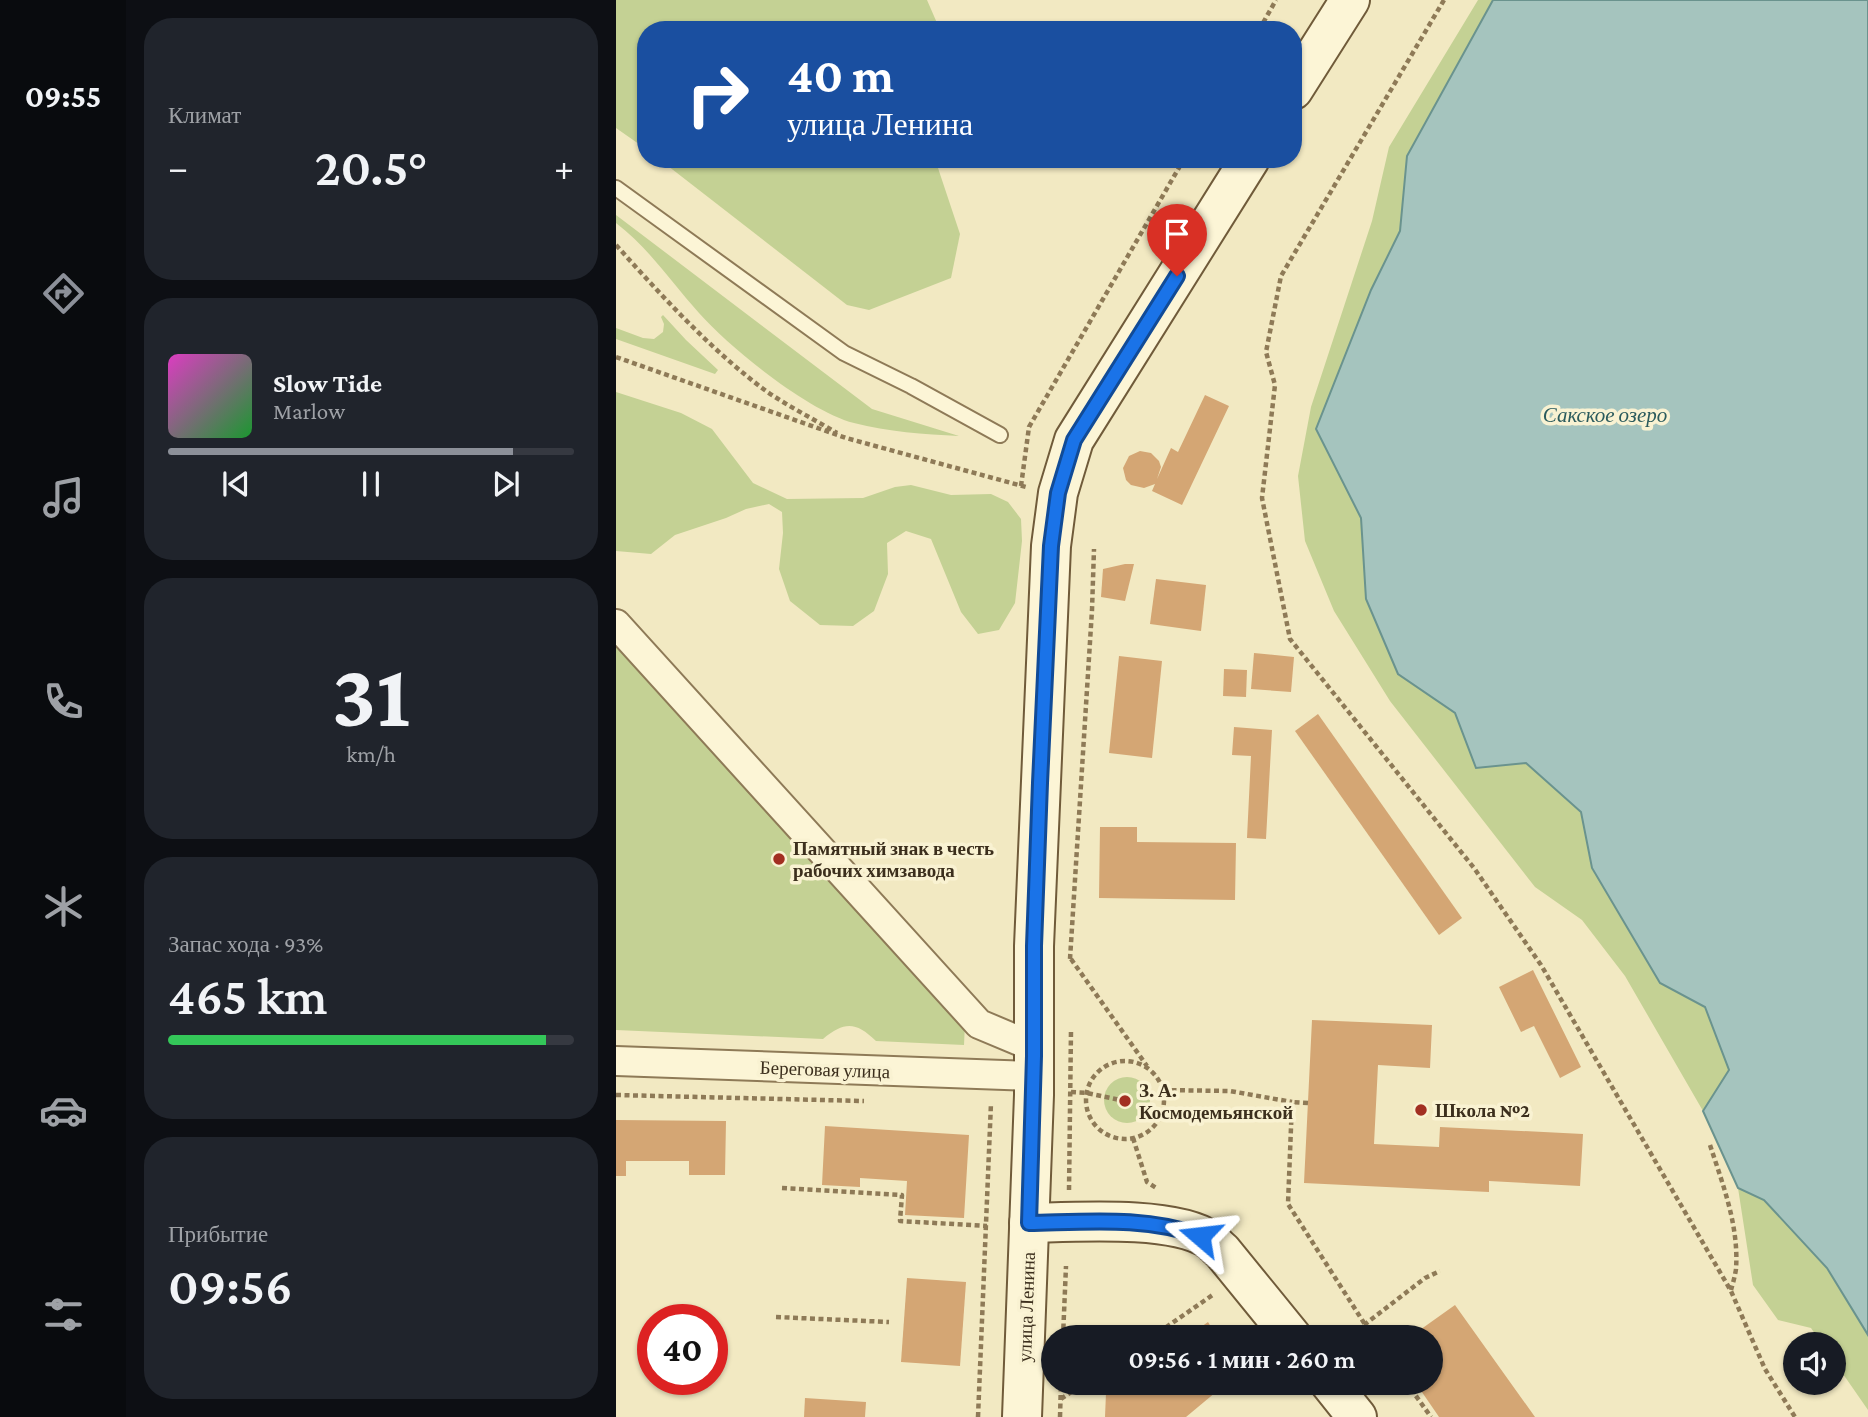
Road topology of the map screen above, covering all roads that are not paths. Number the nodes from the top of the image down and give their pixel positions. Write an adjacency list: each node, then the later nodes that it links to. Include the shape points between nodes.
1 (1350, 0): 2 (street)
2 (1302, 76)
3 (1244, 168): 8 (street, улица Ленина, via 1074,440 1058,493 1051,546 1040,783)
4 (616, 188): 5 (lane, via 844,353)
5 (1000, 435)
6 (616, 624): 8 (street, via 979,1024)
7 (616, 1062): 8 (street, Береговая улица)
8 (1034, 1062): 9 (street, улица Ленина)
9 (1029, 1223): 10 (street, via 1163,1225 1209,1239); 12 (street, улица Ленина)
10 (1282, 1325)
11 (1339, 1395): 13 (street)
12 (1022, 1417)
13 (1357, 1417)

